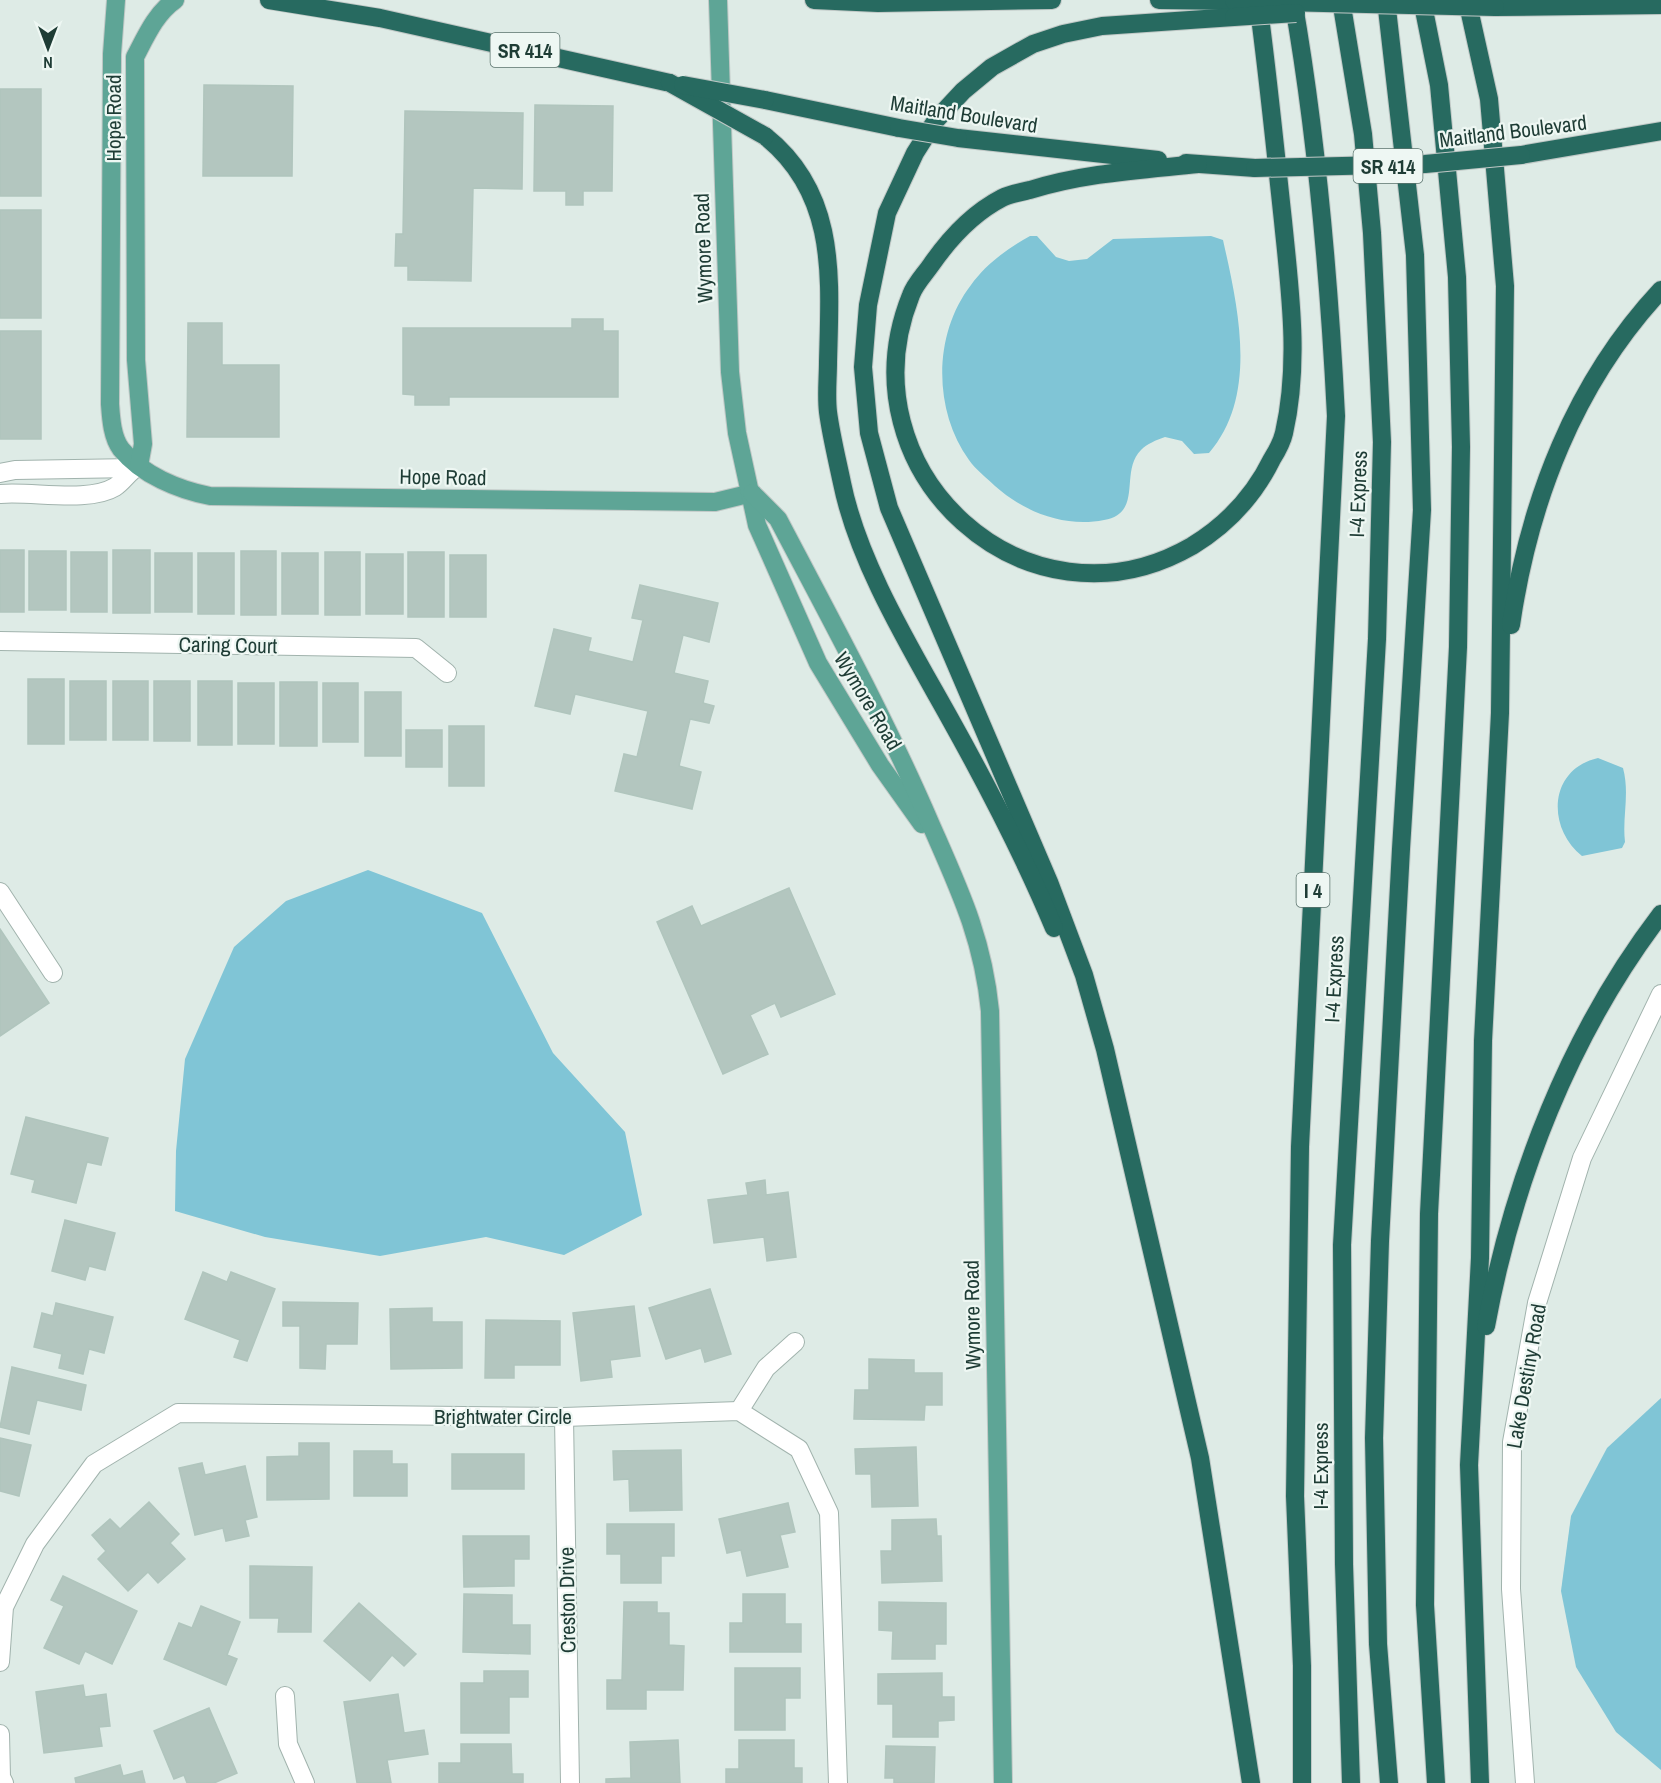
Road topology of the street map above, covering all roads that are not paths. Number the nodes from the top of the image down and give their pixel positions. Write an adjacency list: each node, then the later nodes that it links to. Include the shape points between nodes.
1 (116, 0): 22 (main road, Hope Road, via 112,54 110,404 111,422 120,447)
2 (176, 0): 22 (main road, Hope Road, via 150,28 135,57 136,360 143,444)
3 (269, 0): 18 (highway, Maitland Boulevard / SR 414, via 380,18)
4 (718, 0): 24 (main road, Wymore Road, via 730,372 737,433)
5 (814, 0): 6 (highway)
6 (1052, 0)
7 (1159, 0): 17 (highway)
8 (1258, 0): 20 (highway, via 1291,303 1293,371 1284,437 1258,488 1234,514 1218,530 1168,560 1112,573 1054,570 999,550 953,516 918,470 898,416 895,358 912,293 949,238 1003,198 1067,178)
9 (1293, 0): 48 (highway, I 4, via 1309,92 1331,318 1336,416 1299,1170 1295,1496)
10 (1341, 0): 49 (highway, I-4 Express, via 1363,134 1382,442 1377,639 1342,1245 1344,1564)
11 (1386, 0): 50 (highway, via 1415,255 1422,510 1401,849 1374,1438 1378,1644)
12 (1467, 0): 28 (highway, via 1489,99 1505,286)
13 (1607, 0): 16 (highway)
14 (1414, 2): 16 (highway, bridge, via 1495,7); 17 (highway, bridge); 51 (highway, via 1439,84 1457,277 1461,447 1458,647 1429,1214 1425,1605)
15 (1661, 5): 16 (highway)
16 (1577, 6)
17 (1234, 9): 34 (highway, via 1063,34 1033,44 992,67 936,120 915,153 887,213 868,305 864,367 869,433 889,508 1049,882 1084,975)
18 (670, 83): 20 (highway, Maitland Boulevard / SR 414, bridge, via 957,138); 34 (highway, bridge, via 765,136 797,169 812,194 822,218 830,294 828,410 842,486 863,550 1047,911)
19 (1661, 130): 20 (highway, Maitland Boulevard / SR 414, bridge, via 1521,155 1425,164 1255,168)
20 (1198, 164)
21 (1661, 290): 28 (highway, via 1620,338 1596,375 1556,455 1533,518 1522,564)
22 (137, 467): 23 (street); 24 (main road, Hope Road, via 187,492 210,496 715,502); 25 (street, via 115,487 89,495)
23 (0, 473)
24 (752, 493): 29 (main road, Wymore Road, via 778,519 900,754); 29 (main road, Wymore Road, via 757,525 818,663 880,765)
25 (0, 494)
26 (0, 641): 27 (street, Caring Court, via 416,648)
27 (447, 673)
28 (1500, 713): 38 (highway, via 1483,1041 1480,1258)
29 (944, 854): 46 (main road, Wymore Road, via 978,939 990,1011)
30 (0, 892): 32 (street)
31 (1661, 914): 38 (highway, via 1595,1014 1564,1076 1528,1168 1493,1287)
32 (53, 973)
33 (1661, 994): 53 (street, Lake Destiny Road, via 1582,1158 1537,1303 1512,1442 1511,1589)
34 (1105, 1049): 47 (highway, via 1200,1458)
35 (795, 1342): 36 (street, via 766,1368)
36 (739, 1411): 37 (street, Brightwater Circle); 45 (street, via 799,1449 829,1513)
37 (564, 1417): 39 (street, Brightwater Circle, via 178,1413 94,1464 35,1544 4,1607); 44 (street, Creston Drive)
38 (1469, 1465): 52 (highway)
39 (0, 1662)
40 (285, 1696): 43 (street, via 288,1744)
41 (0, 1734): 42 (street)
42 (4, 1783)
43 (305, 1783)
44 (570, 1783)
45 (838, 1783)
46 (1003, 1783)
47 (1251, 1783)
48 (1302, 1783)
49 (1351, 1783)
50 (1389, 1783)
51 (1436, 1783)
52 (1480, 1783)
53 (1525, 1783)

